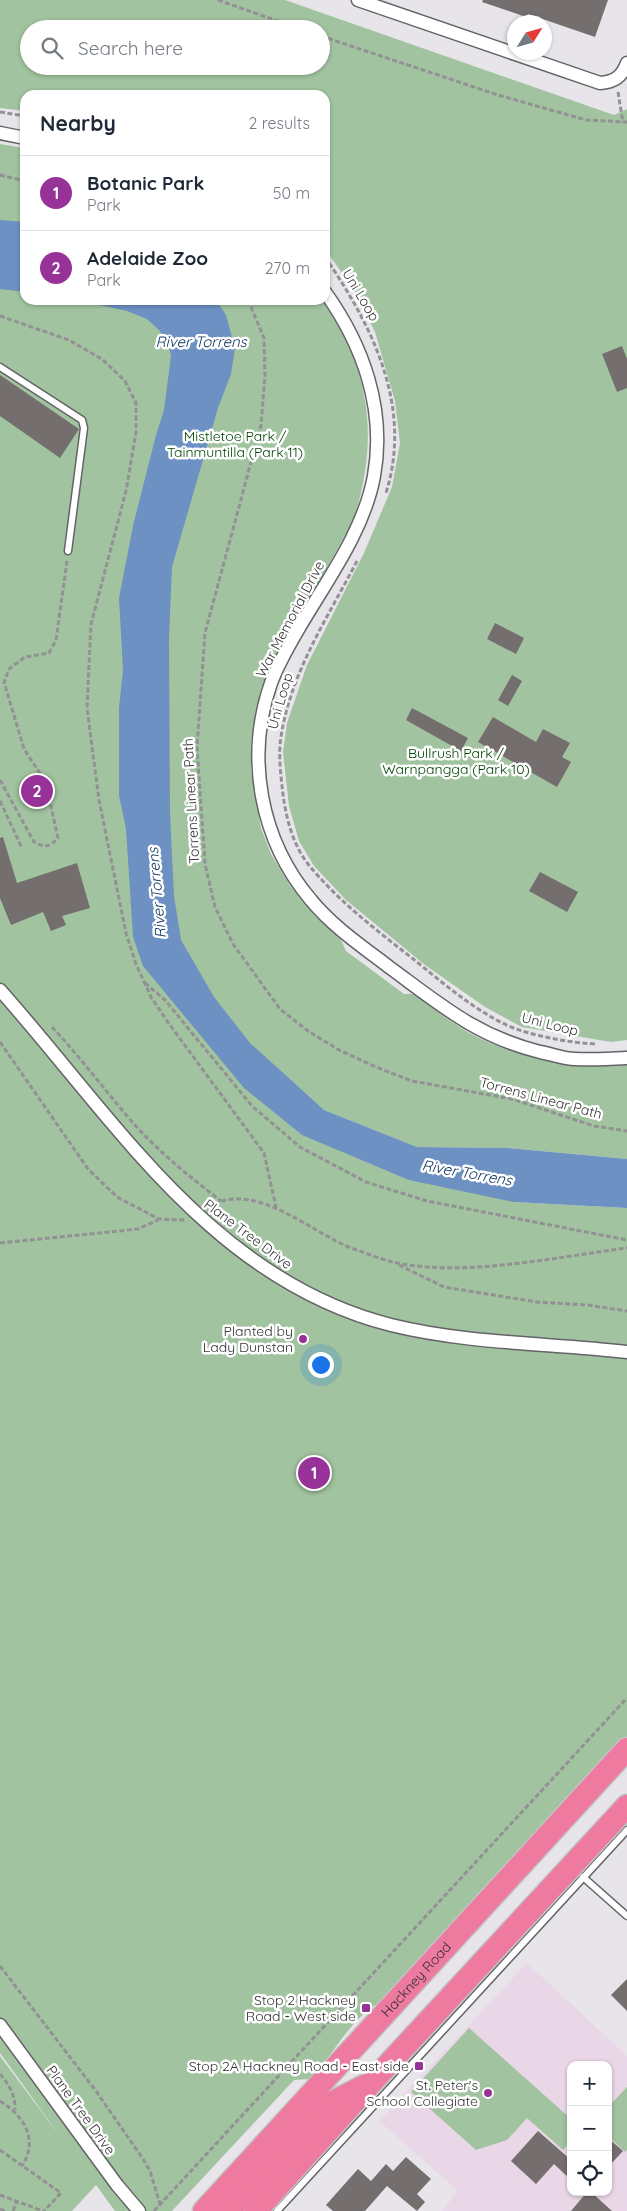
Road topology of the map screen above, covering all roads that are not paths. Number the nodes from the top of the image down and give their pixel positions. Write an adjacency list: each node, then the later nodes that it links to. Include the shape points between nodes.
1 (358, 0): 2 (street, via 600,83 619,76)
2 (627, 63)
3 (0, 133): 4 (street)
4 (20, 137)
5 (330, 300): 9 (street, War Memorial Drive, via 355,341 371,386 376,428 374,475 348,546 285,654 265,701 258,767 268,824 295,879 312,902 382,962 479,1031 511,1045 573,1060)
6 (0, 367): 7 (lane, via 82,420 84,428)
7 (68, 551)
8 (0, 990): 10 (street, Plane Tree Drive, via 117,1132 196,1216 273,1275 325,1303 391,1325 468,1338)
9 (627, 1058)
10 (627, 1352)
11 (627, 1749): 15 (highway, Hackney Road)
12 (627, 1806): 19 (highway)
13 (627, 1830): 14 (lane)
14 (583, 1877): 16 (lane); 26 (lane)
15 (476, 1913): 17 (lane); 23 (highway, Hackney Road, via 349,2056)
16 (627, 1916)
17 (388, 2022)
18 (0, 2025): 22 (street, Plane Tree Drive)
19 (372, 2082): 20 (highway); 25 (highway)
20 (348, 2092): 21 (lane); 24 (highway, via 328,2104)
21 (313, 2132)
22 (139, 2211)
23 (204, 2211)
24 (229, 2211)
25 (256, 2211)
26 (277, 2211)

